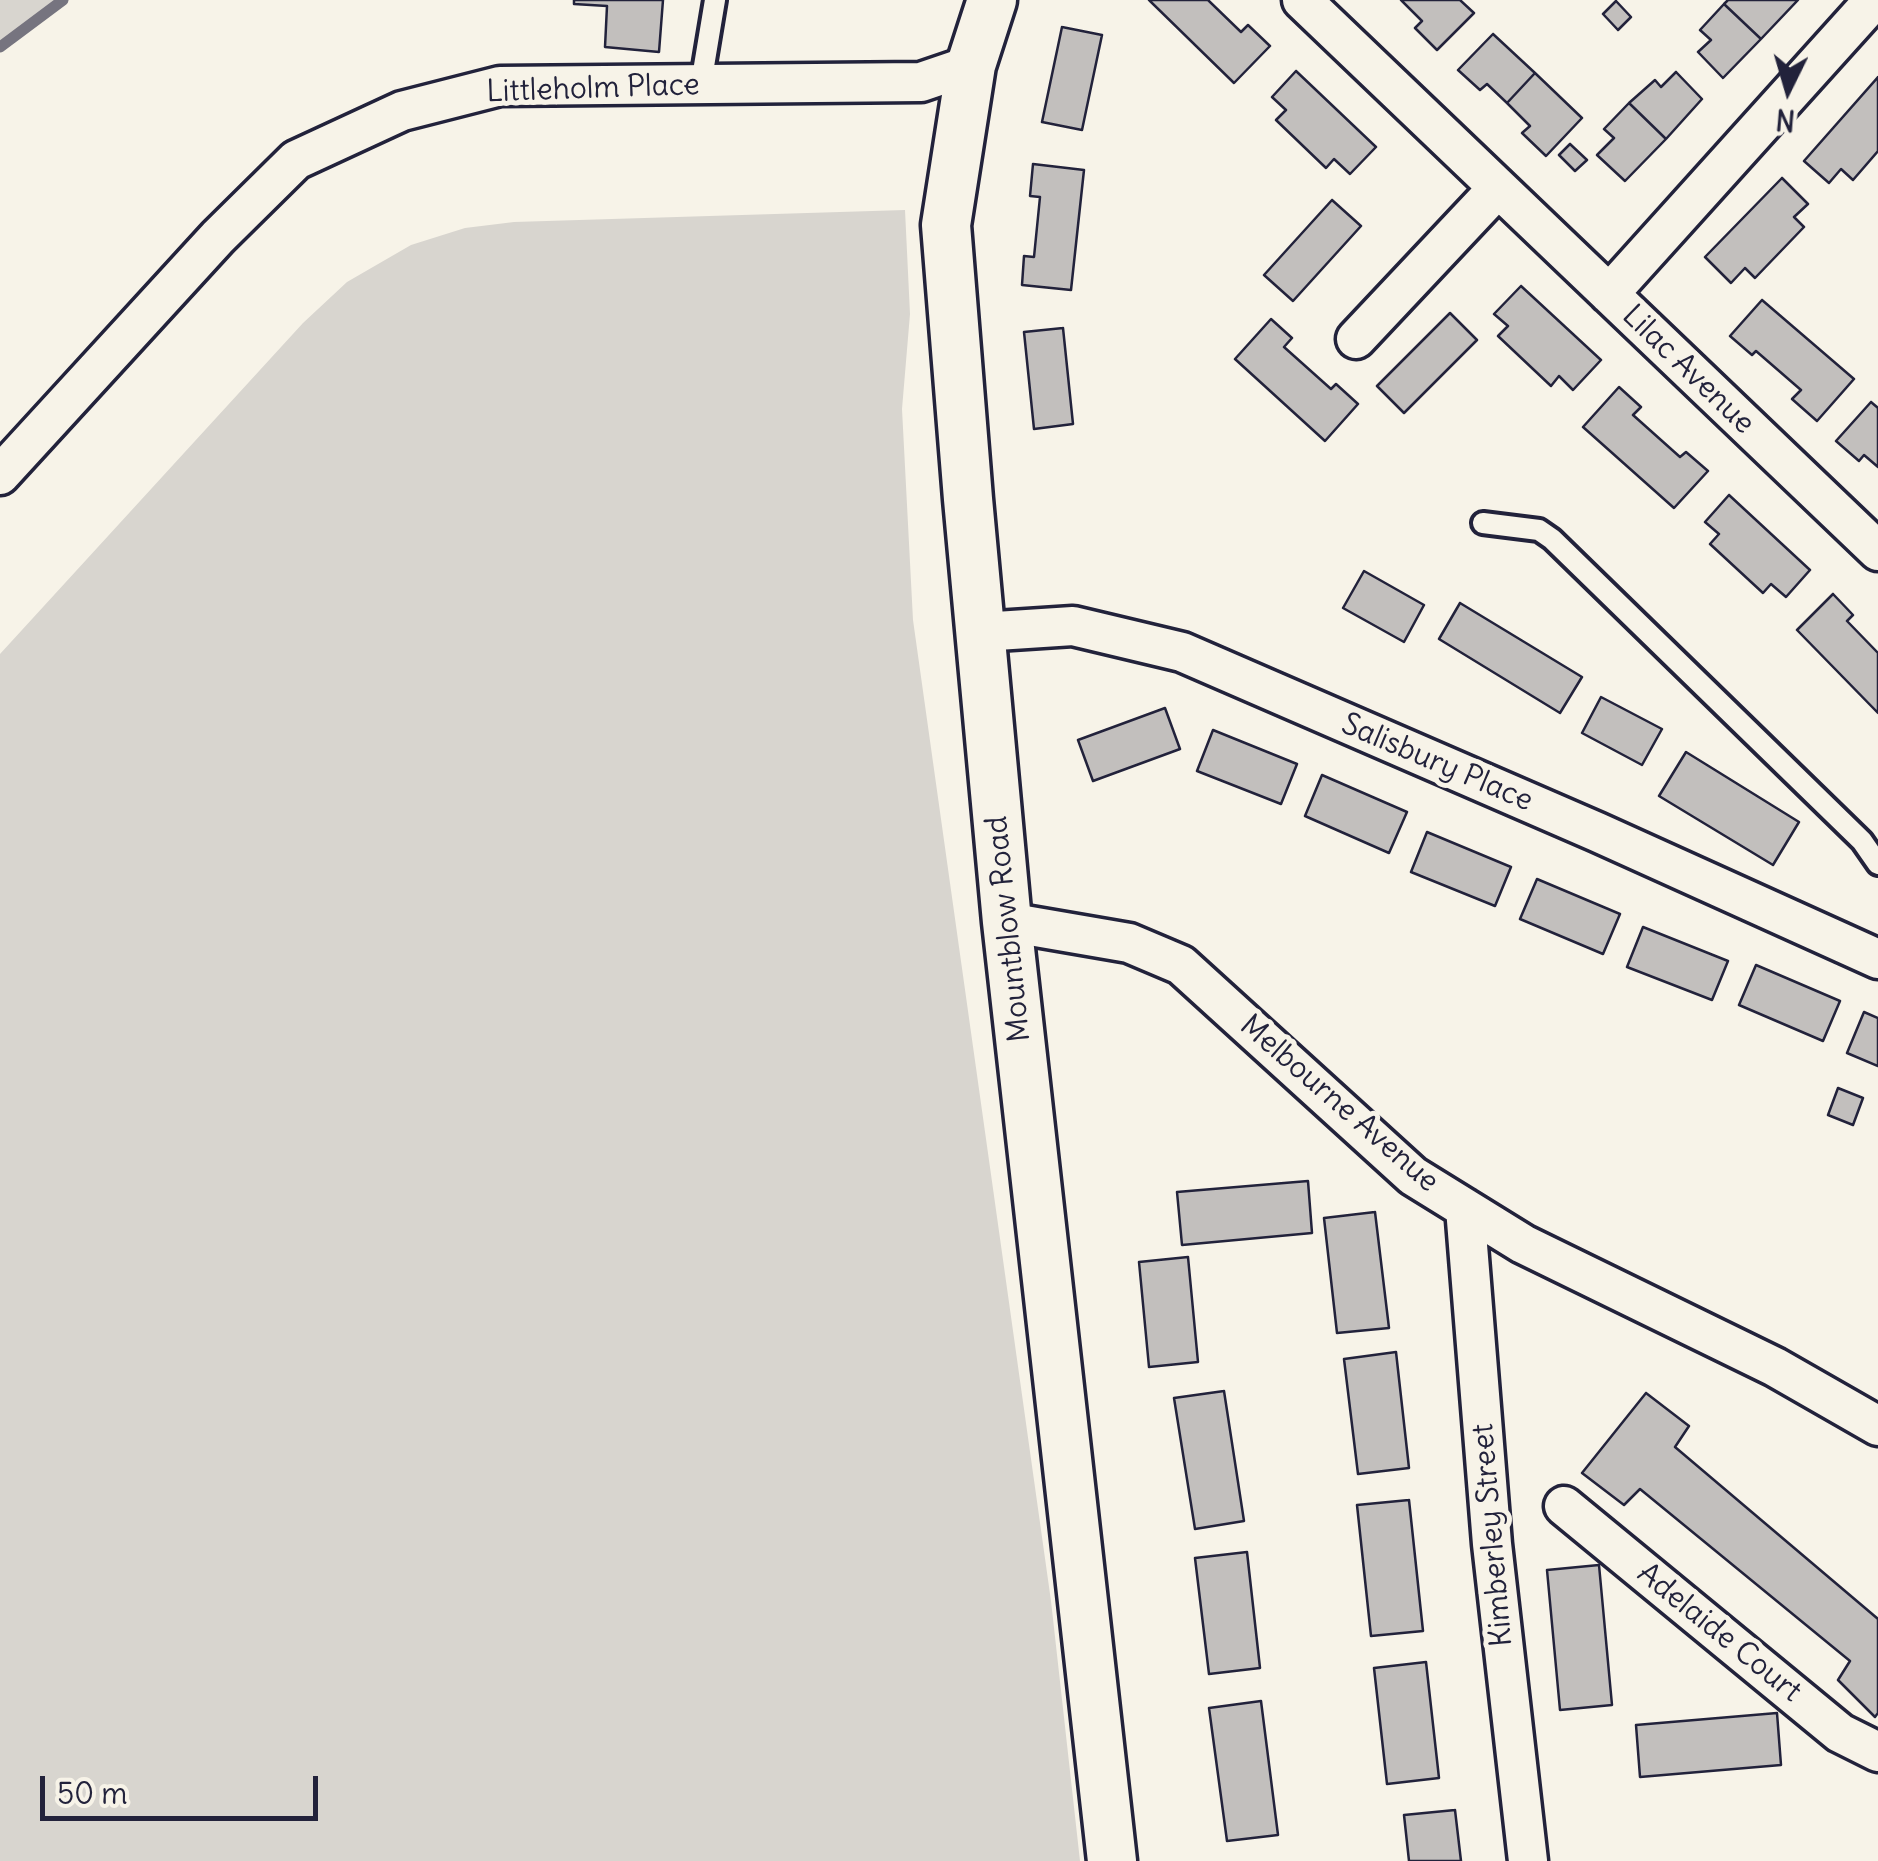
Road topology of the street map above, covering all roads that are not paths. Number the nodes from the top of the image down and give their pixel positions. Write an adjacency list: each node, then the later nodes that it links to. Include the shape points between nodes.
1 (715, 0): 6 (lane)
2 (992, 0): 5 (street, Mountblow Road)
3 (1302, 0): 7 (street, Lilac Avenue)
4 (1874, 0): 8 (street)
5 (971, 64): 6 (street, Littleholm Place, via 921,82); 13 (street, Mountblow Road, via 946,224)
6 (701, 84): 10 (street, Littleholm Place, via 500,86 402,111 296,160)
7 (1498, 188): 8 (street, Lilac Avenue); 9 (street)
8 (1609, 294): 12 (street, Lilac Avenue)
9 (1356, 339)
10 (0, 475)
11 (1483, 524): 14 (lane, via 1540,530 1552,539)
12 (1878, 551)
13 (981, 632): 15 (street, Mountblow Road); 16 (street, Salisbury Place, via 1073,626 1182,652)
14 (1878, 864)
15 (1007, 922): 17 (street, Melbourne Avenue, via 1129,942 1181,965 1414,1176); 21 (street, Mountblow Road)
16 (1878, 959)
17 (1465, 1208): 18 (street, Melbourne Avenue); 22 (street, Kimberley Street, via 1492,1544)
18 (1878, 1426)
19 (1564, 1506): 20 (street, Adelaide Court, via 1840,1733)
20 (1878, 1752)
21 (1112, 1861)
22 (1528, 1861)

